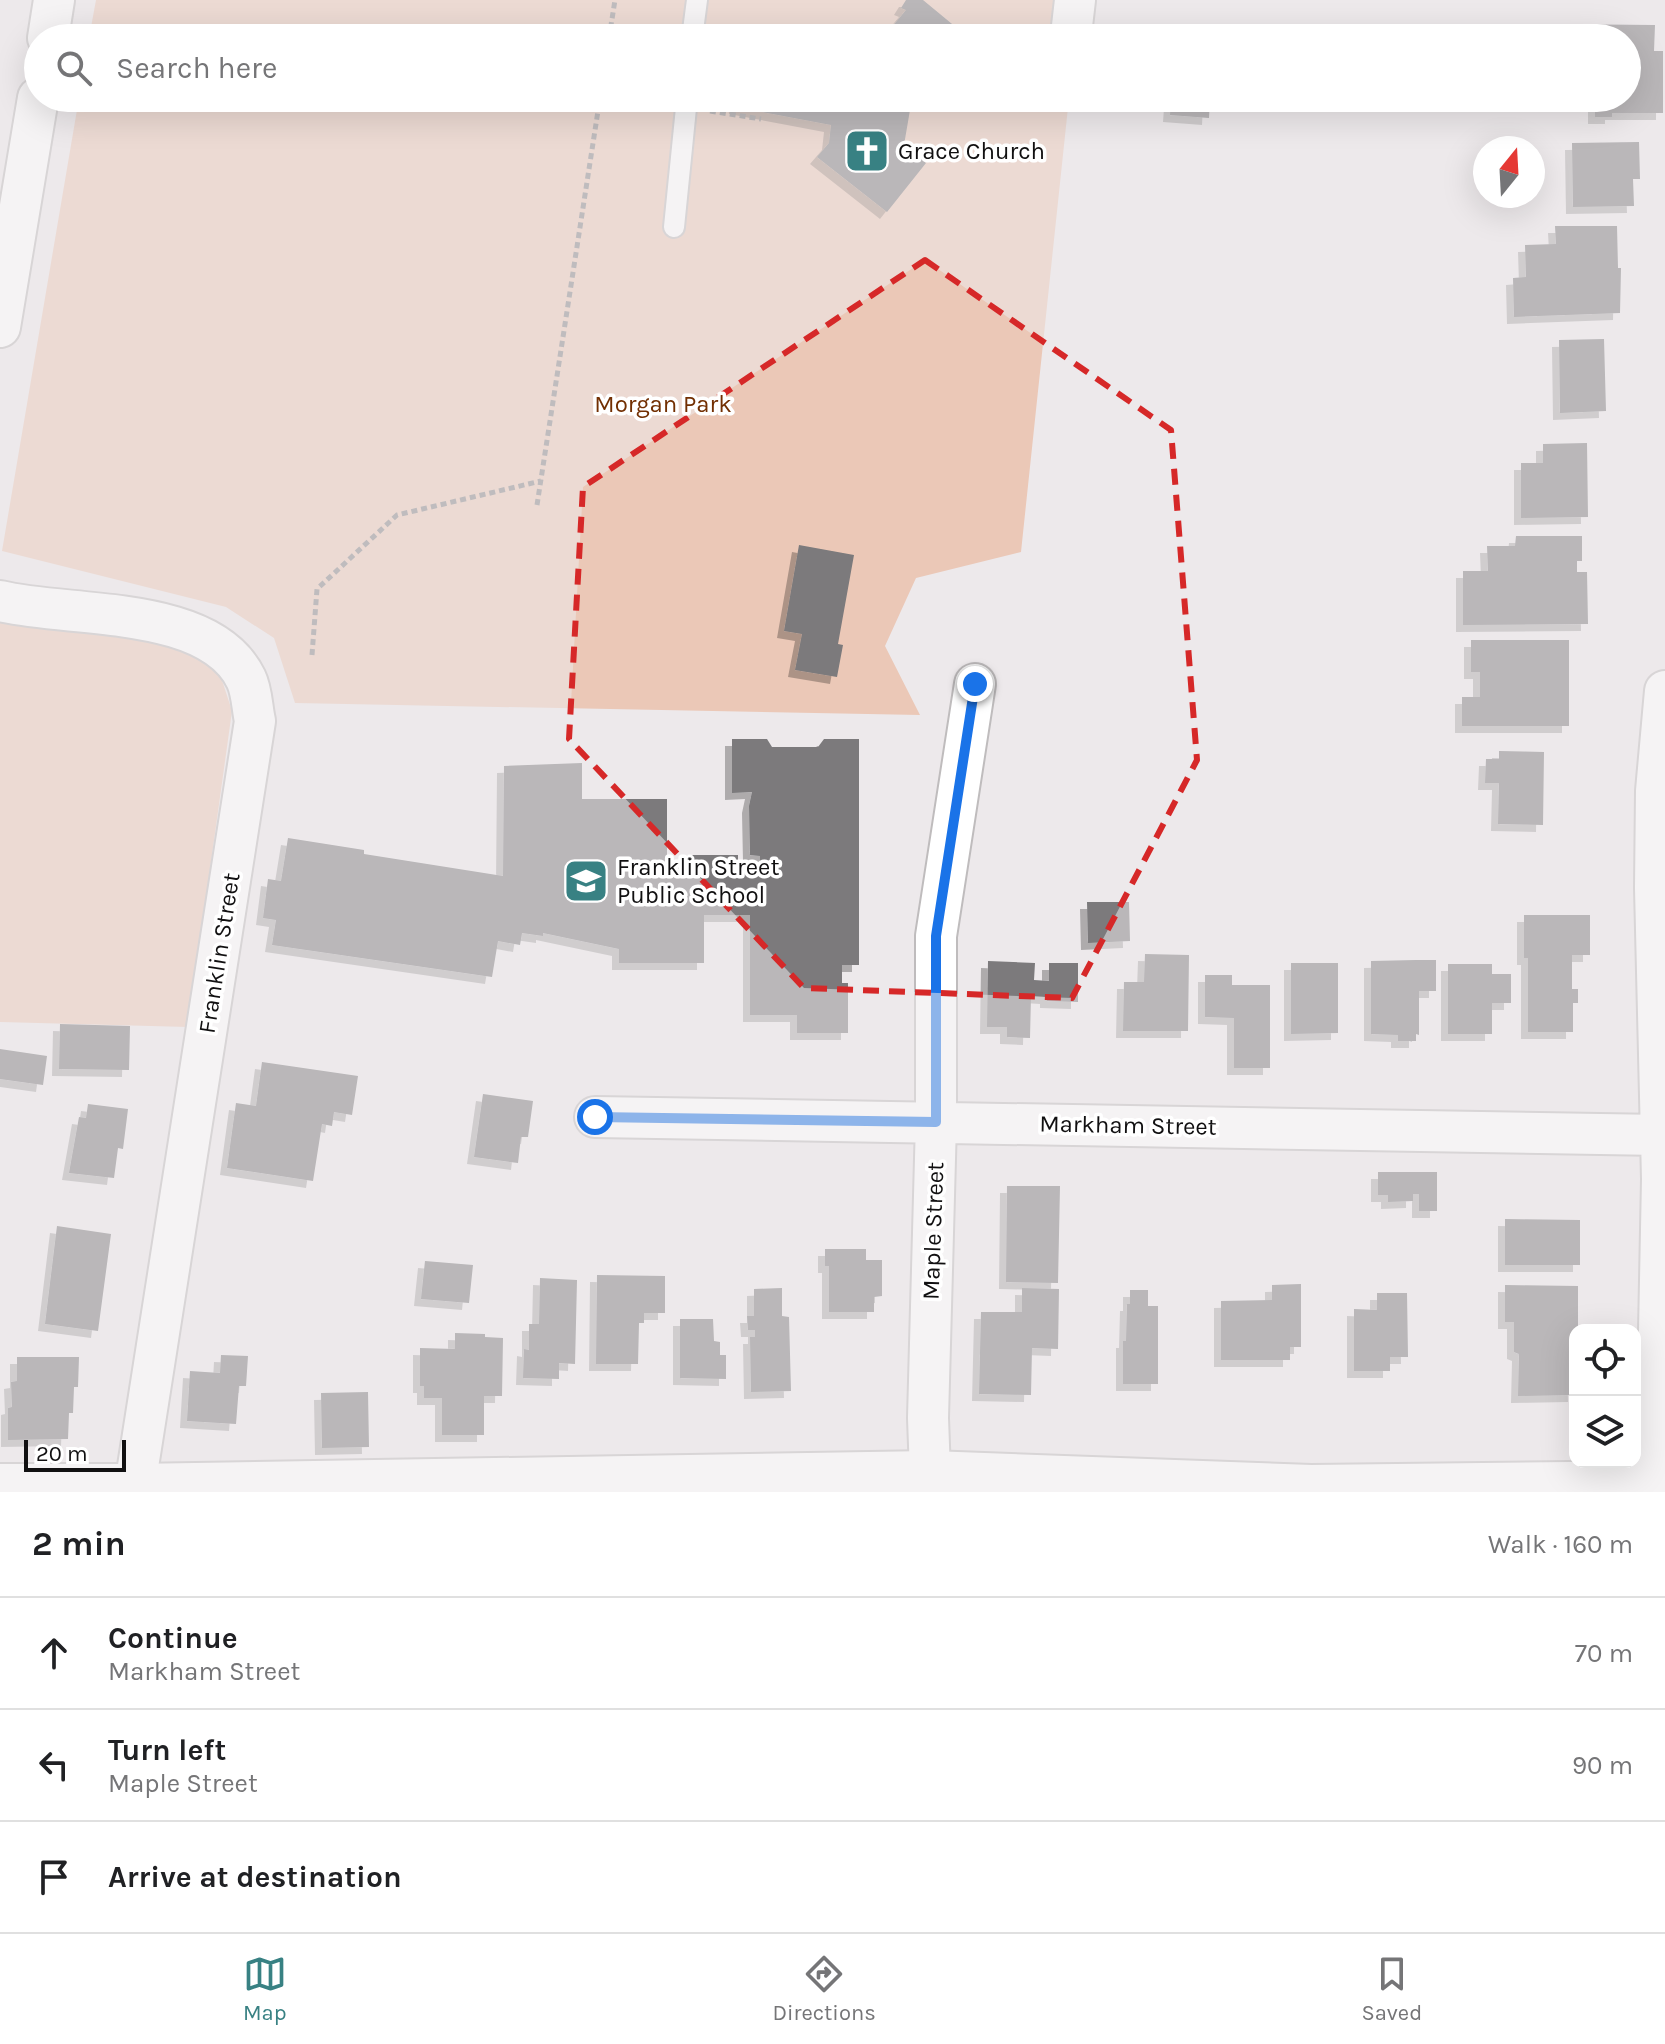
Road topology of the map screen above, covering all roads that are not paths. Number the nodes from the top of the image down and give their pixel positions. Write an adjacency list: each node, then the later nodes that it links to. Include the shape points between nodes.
1 (54, 0): 3 (street)
2 (697, 0): 4 (lane)
3 (50, 24)
4 (694, 24)
5 (36, 112): 8 (street)
6 (685, 112): 7 (lane)
7 (674, 227)
8 (0, 327)
9 (0, 601): 19 (street, Franklin Street, via 158,623 207,639 233,659 247,680 255,721)
10 (975, 684): 13 (street, Maple Street, via 936,936)
11 (1665, 691): 14 (street, via 1655,888)
12 (595, 1117): 13 (street, Markham Street)
13 (936, 1122): 14 (street, Markham Street); 16 (street, Maple Street)
14 (1661, 1135): 15 (street)
15 (1663, 1179): 18 (street)
16 (929, 1483): 18 (street); 19 (street)
17 (0, 1486): 19 (street)
18 (1659, 1486)
19 (134, 1489)

